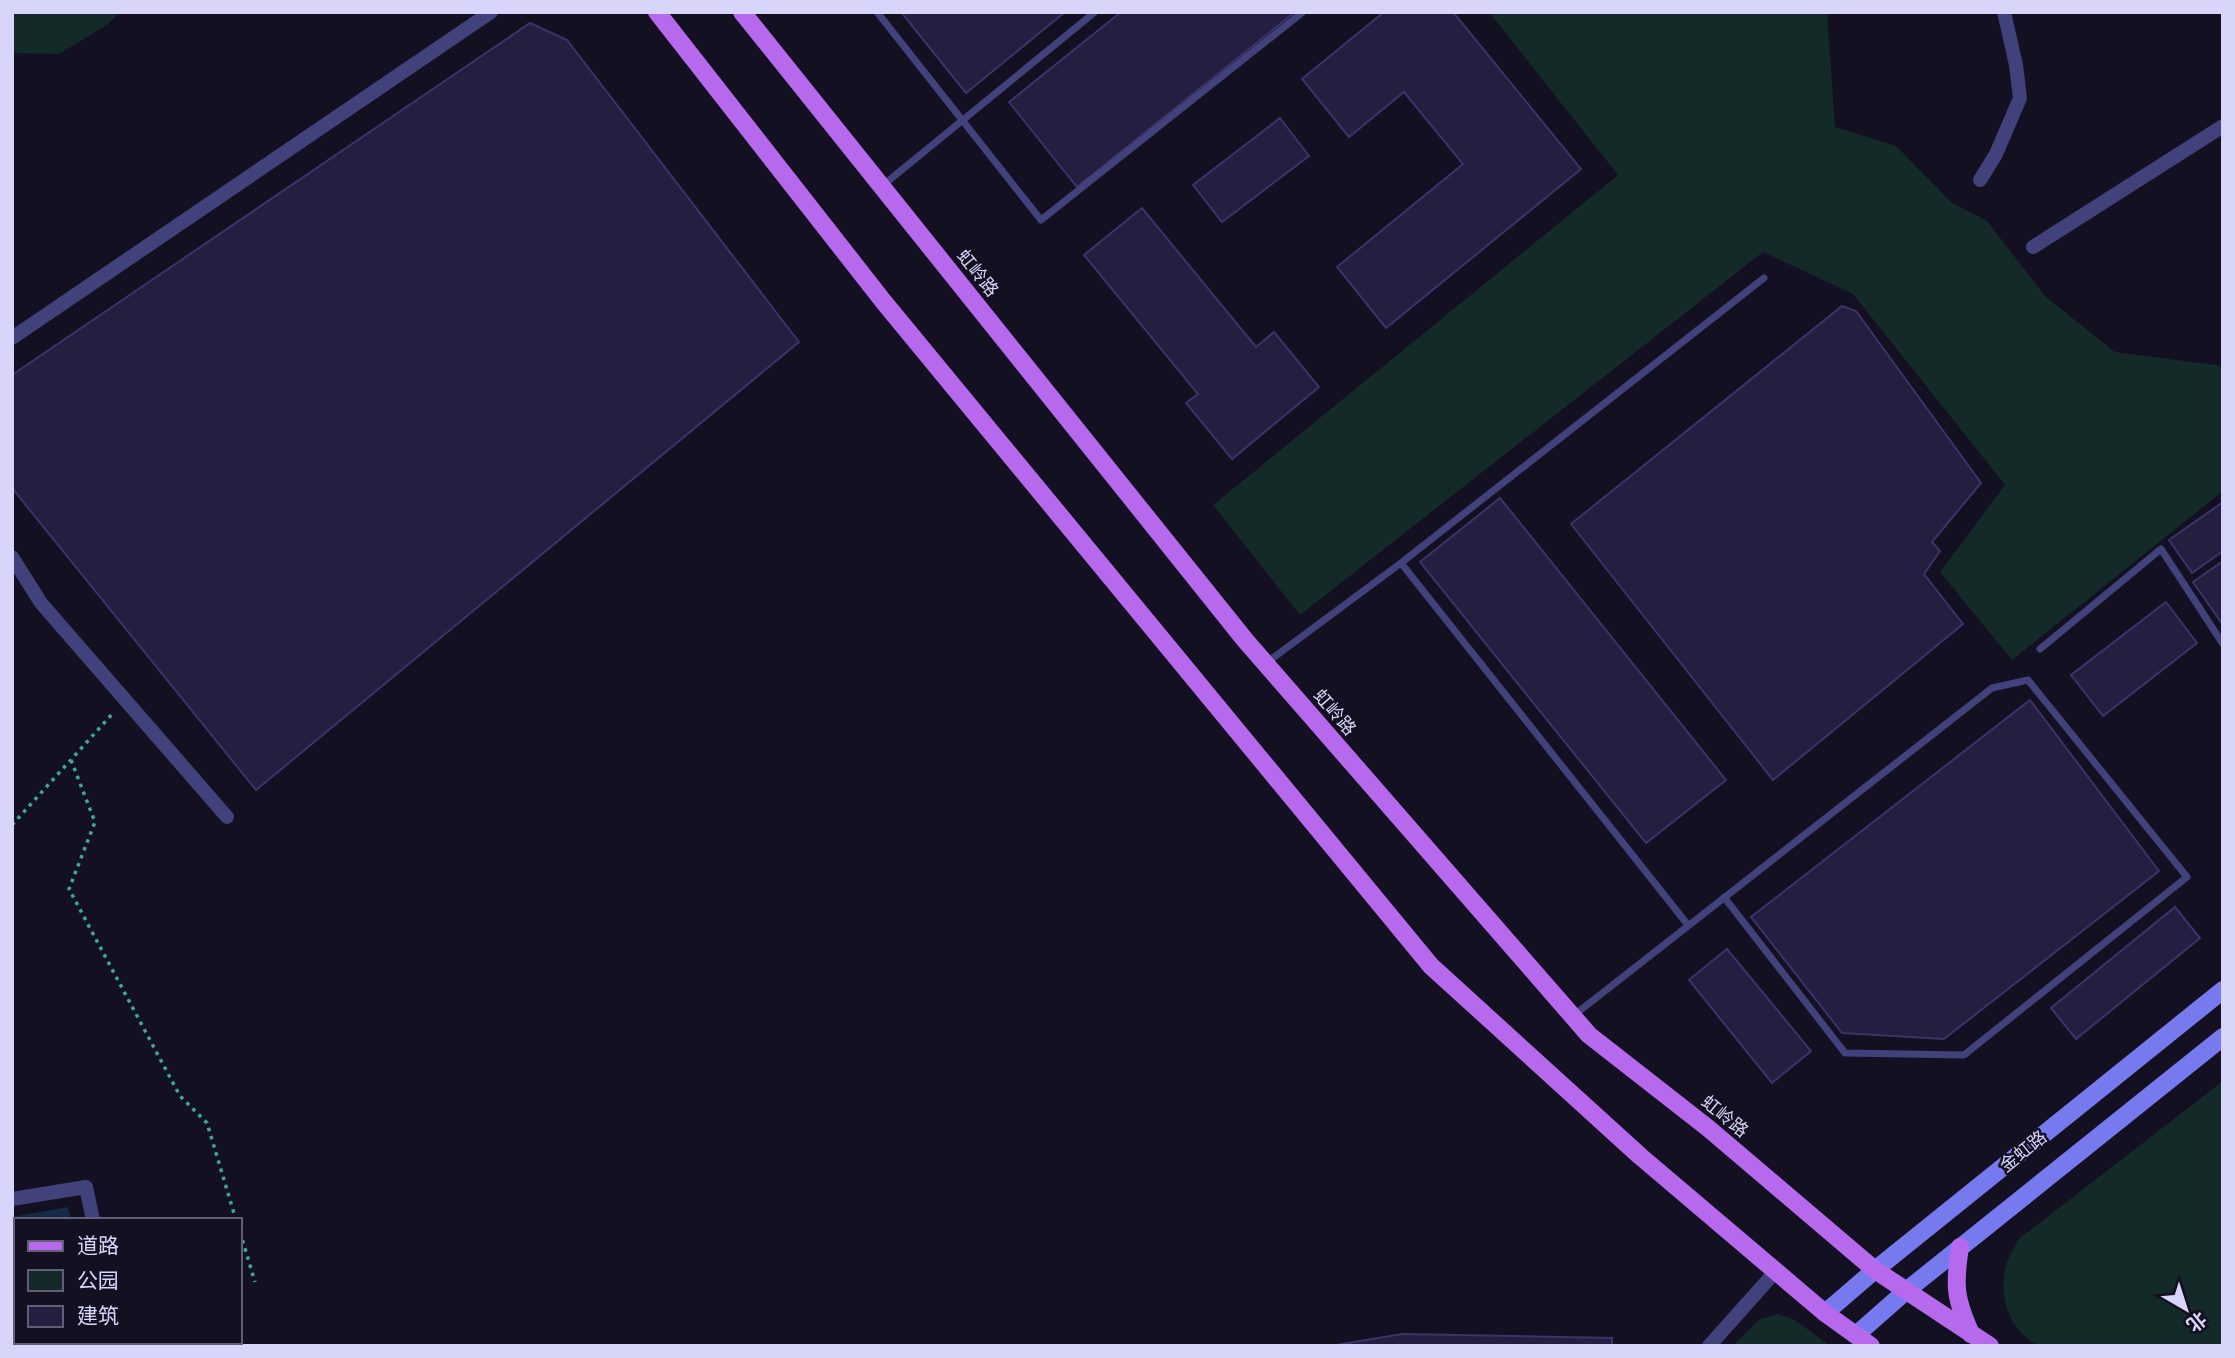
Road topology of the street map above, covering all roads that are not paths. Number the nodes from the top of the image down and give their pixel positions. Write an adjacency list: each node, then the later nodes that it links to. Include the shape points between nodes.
1 (491, 12): 14 (street)
2 (657, 12): 30 (main road, via 892,311 1431,966 1640,1156)
3 (742, 12): 11 (main road, 虹岭路)
4 (877, 12): 8 (lane)
5 (1095, 12): 8 (lane)
6 (1303, 12): 8 (lane, via 1041,220)
7 (2008, 14): 10 (street, via 2020,99)
8 (962, 121): 11 (lane)
9 (2223, 126): 12 (street)
10 (1980, 180)
11 (881, 187): 19 (main road, 虹岭路)
12 (2033, 247)
13 (1764, 278): 16 (lane)
14 (12, 338)
15 (12, 557): 20 (street, via 41,603)
16 (1401, 563): 19 (lane); 22 (lane)
17 (2223, 644): 18 (lane, via 2161,549)
18 (2040, 649)
19 (1265, 663): 24 (main road, 虹岭路)
20 (227, 817)
21 (1724, 897): 21 (lane, via 1992,688 2028,680 2187,877 1964,1055 1845,1053); 22 (lane)
22 (1688, 925): 24 (lane)
23 (2223, 990): 29 (street, 金虹路)
24 (1572, 1016): 29 (main road, 虹岭路, via 1589,1035 1708,1128)
25 (2223, 1037): 28 (street, 金虹路)
26 (12, 1199): 27 (street, via 86,1187)
27 (93, 1218)
28 (1961, 1248): 31 (street, 金虹路); 33 (main road, via 1955,1280 1959,1307)
29 (1875, 1270): 31 (main road, 虹岭路); 32 (street, 金虹路)
30 (1776, 1271): 32 (main road); 35 (street)
31 (1906, 1292): 33 (main road, 虹岭路); 34 (street, 金虹路)
32 (1825, 1313): 34 (main road)
33 (1971, 1334): 37 (main road, 虹岭路)
34 (1856, 1335): 36 (main road)
35 (1709, 1346)
36 (1871, 1346)
37 (1990, 1346)

